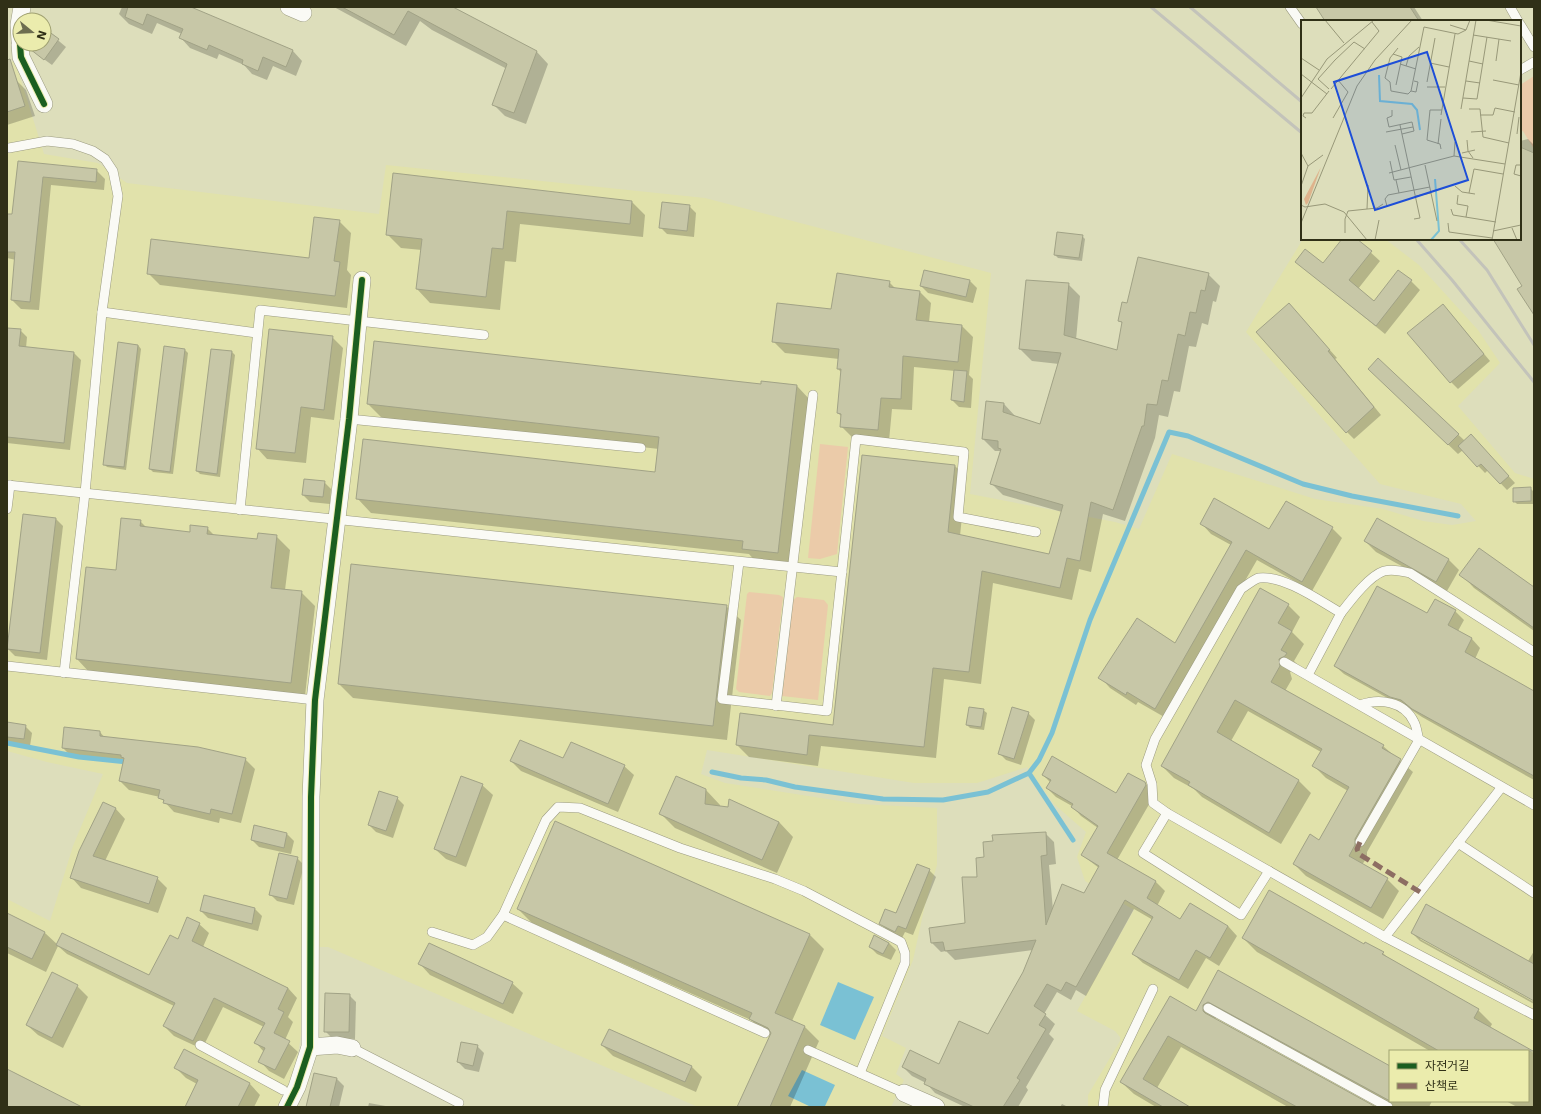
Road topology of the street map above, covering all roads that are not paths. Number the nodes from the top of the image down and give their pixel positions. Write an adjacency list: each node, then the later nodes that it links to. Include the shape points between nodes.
1 (1290, 7): 4 (lane)
2 (1510, 7): 3 (lane)
3 (1517, 20)
4 (1301, 23)
5 (1521, 26): 6 (lane)
6 (1534, 47)
7 (21, 52): 10 (street)
8 (1534, 62): 9 (lane)
9 (1521, 69)
10 (44, 104)
11 (9, 148): 13 (lane, via 47,141 73,144 105,159 113,171 118,196)
12 (362, 280): 14 (street)
13 (102, 312): 15 (lane); 21 (lane)
14 (358, 321): 15 (lane, via 260,310); 16 (lane); 18 (street)
15 (257, 333): 23 (lane)
16 (484, 335)
17 (813, 395): 27 (lane)
18 (349, 419): 19 (lane); 24 (street)
19 (640, 448)
20 (8, 485): 21 (lane); 22 (lane)
21 (85, 493): 23 (lane); 33 (lane)
22 (7, 509)
23 (240, 510): 24 (lane)
24 (336, 520): 26 (lane); 35 (street)
25 (1036, 532): 28 (lane, via 958,517 964,452 856,439)
26 (739, 562): 27 (lane); 37 (lane, via 722,699)
27 (792, 567): 28 (lane); 37 (lane)
28 (842, 572): 37 (lane, via 827,711)
29 (1341, 613): 30 (lane, via 1359,589 1384,571 1398,570 1410,573); 34 (lane); 41 (lane, via 1293,586 1270,579 1258,578 1241,589 1155,739 1146,765 1152,784 1153,803)
30 (1534, 652)
31 (1284, 662): 34 (lane)
32 (7, 666): 33 (lane)
33 (64, 672): 35 (lane)
34 (1308, 675): 36 (lane)
35 (315, 700): 54 (street, via 311,797)
36 (1360, 705): 38 (lane); 38 (lane, via 1372,700 1402,708 1414,721)
37 (776, 706)
38 (1419, 740): 39 (lane); 42 (lane)
39 (1501, 788): 40 (lane); 43 (lane)
40 (1534, 805)
41 (1167, 812): 44 (lane); 44 (lane, via 1142,853 1242,915)
42 (1360, 842)
43 (1458, 843): 45 (lane); 48 (lane)
44 (1269, 871): 48 (lane)
45 (1534, 893)
46 (503, 915): 47 (lane, via 487,937 474,945); 52 (lane); 57 (lane, via 546,820 558,807 580,808 680,848 804,891 901,942 905,953 905,963)
47 (432, 932)
48 (1385, 937): 51 (lane)
49 (1153, 989): 62 (lane, via 1105,1090)
50 (1208, 1008): 63 (lane)
51 (1534, 1015)
52 (766, 1032)
53 (200, 1045): 59 (lane)
54 (310, 1047): 55 (street, via 337,1045); 59 (street)
55 (352, 1048): 60 (lane)
56 (808, 1050): 57 (lane)
57 (860, 1073): 58 (lane)
58 (904, 1093): 61 (street)
59 (287, 1097)
60 (459, 1103)
61 (936, 1107)
62 (1103, 1107)
63 (1388, 1107)

